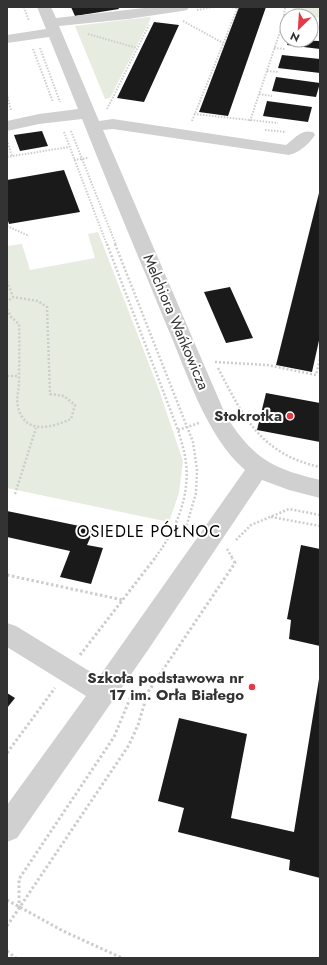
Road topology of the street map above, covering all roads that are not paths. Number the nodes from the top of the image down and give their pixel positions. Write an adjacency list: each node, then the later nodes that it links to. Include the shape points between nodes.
1 (182, 7): 2 (street)
2 (166, 8): 3 (street)
3 (126, 11): 4 (street)
4 (53, 21): 5 (street, via 30,36); 6 (street, Melchiora Wańkowicza)
5 (7, 39)
6 (91, 120): 7 (street, via 62,116); 8 (street, via 289,150); 9 (street, Melchiora Wańkowicza, via 217,419 235,446)
7 (7, 126)
8 (307, 135)
9 (258, 468): 10 (street, Melchiora Wańkowicza, via 291,482); 12 (street)
10 (320, 489)
11 (7, 634): 12 (street)
12 (103, 693): 13 (street)
13 (7, 828)

